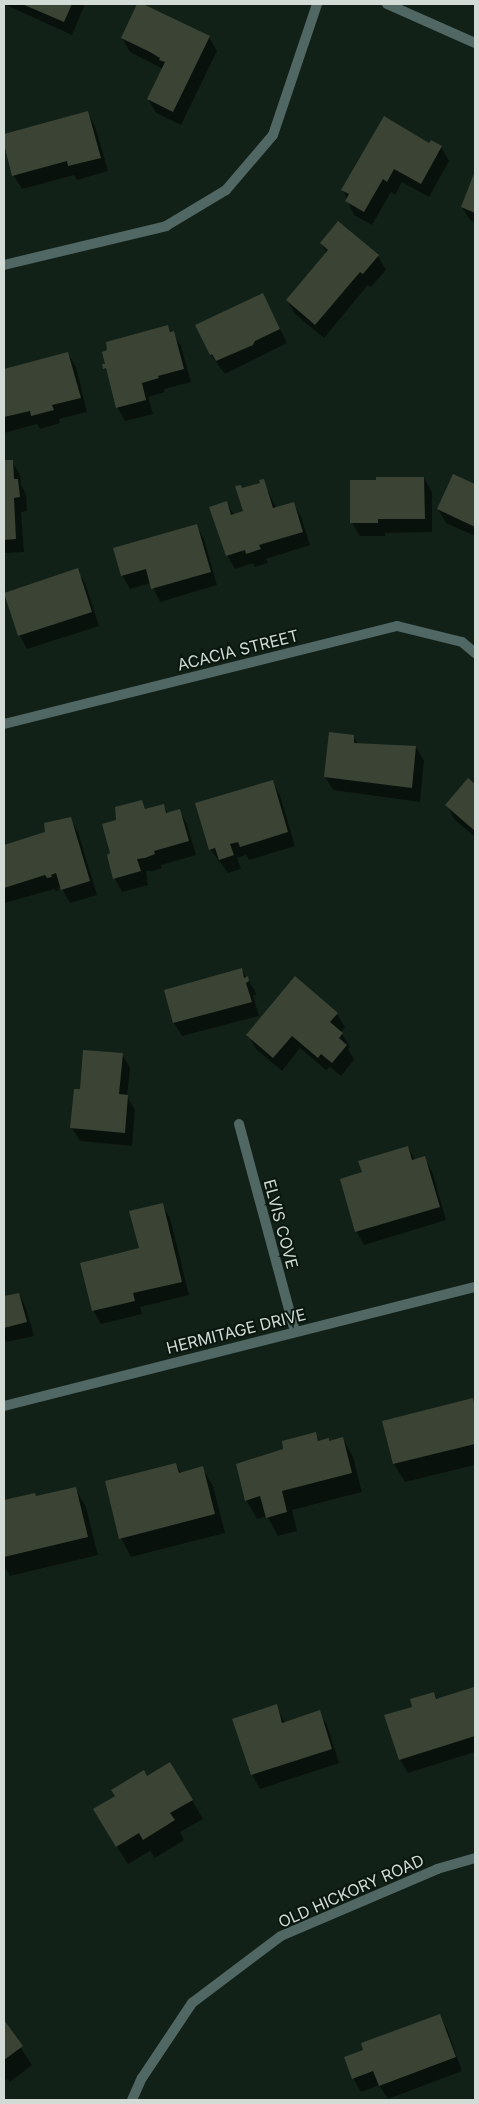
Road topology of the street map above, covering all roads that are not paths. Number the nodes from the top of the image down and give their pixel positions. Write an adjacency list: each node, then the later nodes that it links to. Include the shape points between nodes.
1 (317, 4): 4 (street, via 272,135 226,190 166,226)
2 (387, 4): 3 (street)
3 (475, 43)
4 (4, 265)
5 (475, 653): 6 (street, ACACIA STREET, via 462,642 397,626)
6 (4, 724)
7 (239, 1124): 9 (street, ELVIS COVE)
8 (475, 1287): 9 (street, HERMITAGE DRIVE)
9 (295, 1331): 10 (street, HERMITAGE DRIVE)
10 (4, 1406)
11 (475, 1858): 12 (street, OLD HICKORY ROAD, via 437,1869 281,1936 192,2003 142,2078)
12 (132, 2100)

